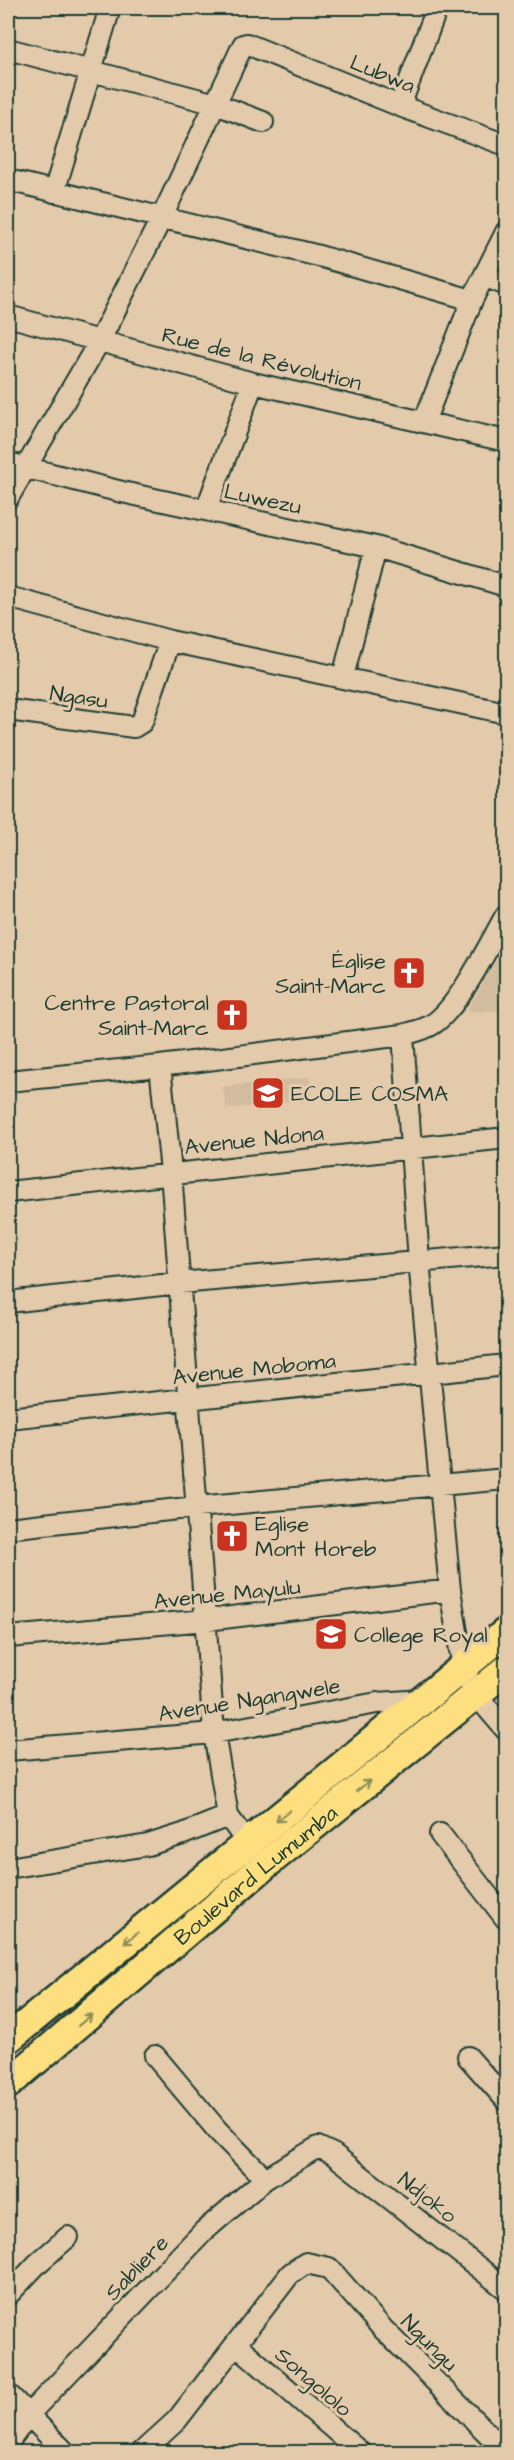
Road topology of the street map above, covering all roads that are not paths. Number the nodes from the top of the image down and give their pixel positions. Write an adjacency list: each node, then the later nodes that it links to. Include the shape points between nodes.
1 (111, 8): 4 (street)
2 (437, 8): 6 (street)
3 (8, 49): 4 (street)
4 (92, 70): 5 (street); 10 (street)
5 (216, 104): 6 (street, Lubwa, via 243,45 247,44); 7 (street); 11 (street)
6 (400, 106): 8 (street, Lubwa)
7 (263, 122)
8 (507, 145)
9 (8, 180): 10 (street)
10 (54, 192): 11 (street)
11 (162, 218): 15 (street, via 319,256); 17 (street)
12 (507, 232): 13 (street)
13 (484, 276): 14 (street); 15 (street)
14 (507, 285)
15 (472, 300): 19 (street)
16 (8, 316): 17 (street, Rue de la Révolution)
17 (100, 340): 18 (street, Rue de la Révolution); 21 (street)
18 (253, 383): 19 (street, Rue de la Révolution); 23 (street)
19 (424, 422): 20 (street, Rue de la Révolution)
20 (507, 441)
21 (16, 466): 22 (street); 23 (street, Luwezu)
22 (8, 498)
23 (206, 510): 24 (street, Luwezu)
24 (376, 548): 25 (street, Luwezu); 28 (street)
25 (507, 586)
26 (8, 597): 27 (street)
27 (170, 641): 28 (street); 29 (street, Ngasu, via 142,722 134,727)
28 (343, 677): 30 (street)
29 (8, 710)
30 (507, 713)
31 (507, 915): 32 (street, via 442,1017)
32 (403, 1035): 33 (street); 36 (street)
33 (160, 1066): 34 (street); 37 (street)
34 (8, 1081)
35 (507, 1138): 36 (street, Avenue Ndona)
36 (411, 1147): 37 (street, Avenue Ndona); 40 (street)
37 (171, 1172): 38 (street, Avenue Ndona); 41 (street)
38 (8, 1192)
39 (507, 1254): 40 (street)
40 (419, 1261): 41 (street); 44 (street)
41 (180, 1283): 42 (street); 45 (street)
42 (8, 1302)
43 (507, 1365): 44 (street, Avenue Moboma)
44 (430, 1373): 45 (street, Avenue Moboma); 48 (street)
45 (188, 1400): 46 (street, Avenue Moboma); 49 (street)
46 (8, 1418)
47 (507, 1479): 48 (street)
48 (439, 1485): 49 (street); 51 (street)
49 (196, 1507): 50 (street); 52 (street)
50 (8, 1528)
51 (450, 1590): 52 (street, Avenue Mayulu); 55 (street)
52 (207, 1620): 54 (street, Avenue Mayulu); 60 (street)
53 (507, 1632): 55 (highway, Boulevard Lumumba)
54 (8, 1637)
55 (463, 1668): 57 (street); 58 (highway, Boulevard Lumumba)
56 (507, 1670): 57 (highway, Boulevard Lumumba)
57 (476, 1695): 59 (street); 68 (highway, Boulevard Lumumba, one-way to 57, via 265,1865)
58 (426, 1700): 60 (street, Avenue Ngangwele, via 377,1703); 64 (highway, Boulevard Lumumba, one-way to 64)
59 (507, 1730)
60 (214, 1733): 61 (street, Avenue Ngangwele); 62 (street)
61 (8, 1750)
62 (228, 1816): 64 (street); 65 (street, via 148,1845)
63 (440, 1833): 66 (street)
64 (248, 1844): 67 (highway, Boulevard Lumumba, one-way to 67)
65 (8, 1868)
66 (507, 1919)
67 (16, 2032): 68 (highway)
68 (50, 2050): 71 (highway, Boulevard Lumumba)
69 (155, 2056): 74 (street)
70 (468, 2057): 72 (street)
71 (8, 2084)
72 (507, 2100)
73 (318, 2147): 74 (street, Sabliere); 76 (street, Ndjoko, via 333,2154)
74 (265, 2180): 80 (street, Sabliere, via 204,2231)
75 (68, 2237): 77 (street)
76 (507, 2289)
77 (8, 2295)
78 (237, 2345): 83 (street, via 177,2420); 84 (street, Songololo); 85 (street, Ngungu, via 290,2274 306,2263 321,2265 335,2273 382,2329)
79 (8, 2394): 80 (street)
80 (29, 2414): 81 (street, Sabliere); 82 (street)
81 (8, 2443)
82 (65, 2452)
83 (142, 2452)
84 (360, 2452)
85 (506, 2452)

